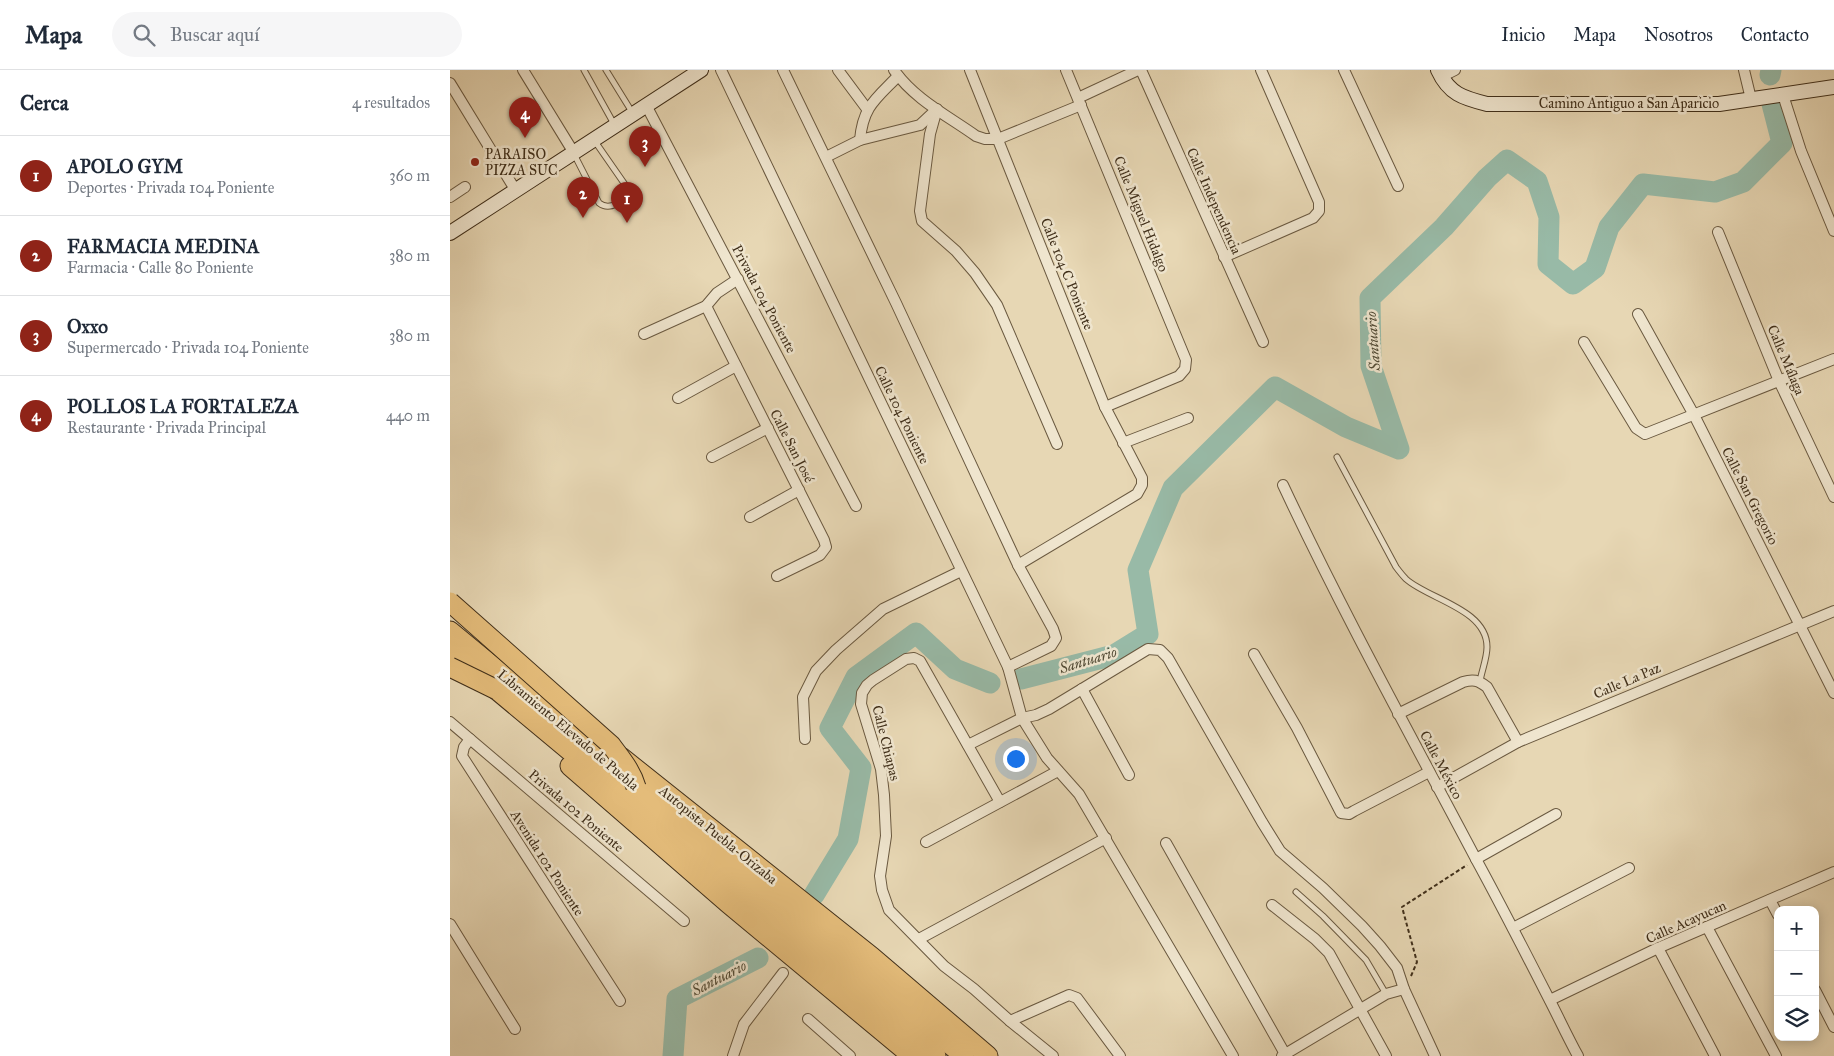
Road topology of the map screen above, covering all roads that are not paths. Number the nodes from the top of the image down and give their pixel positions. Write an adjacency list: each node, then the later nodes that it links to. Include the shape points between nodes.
1 (523, 70): 30 (street)
2 (584, 70): 26 (lane)
3 (606, 70): 25 (lane)
4 (701, 70): 22 (street)
5 (720, 70): 64 (street, Calle 104 Poniente)
6 (783, 70): 31 (street)
7 (838, 70): 24 (street)
8 (970, 70): 27 (street, Calle 104 C Poniente)
9 (1066, 70): 21 (street, Calle Miguel Hidalgo)
10 (1139, 70): 21 (street); 39 (street, Calle Independencia)
11 (1261, 70): 39 (street, via 1319,202 1319,211 1313,218)
12 (1344, 70): 32 (street)
13 (1455, 70): 16 (street)
14 (1744, 70): 20 (street)
15 (896, 73): 23 (street, via 915,94); 24 (street)
16 (1439, 74): 20 (street, Camino Antiguo a San Aparicio, via 1452,91 1486,104 1719,104)
17 (450, 83): 34 (street)
18 (1834, 87): 19 (street, Camino Antiguo a San Aparicio)
19 (1783, 95): 20 (street, Camino Antiguo a San Aparicio); 36 (street, via 1801,151)
20 (1751, 99)
21 (1079, 102): 27 (street); 50 (street, Calle Miguel Hidalgo, via 1186,360 1186,369 1178,376)
22 (646, 106): 25 (street); 40 (street, Privada 104 Poniente)
23 (937, 109): 27 (street, via 976,136); 29 (street, via 920,125); 55 (street, via 928,143 920,211 922,221 956,251 997,305)
24 (867, 110): 29 (street)
25 (633, 114): 26 (street)
26 (616, 126): 28 (street)
27 (998, 139): 50 (street, Calle 104 C Poniente)
28 (594, 140): 30 (street); 30 (lane, via 626,186 626,200 603,207)
29 (860, 140): 31 (street)
30 (574, 153): 34 (street)
31 (826, 157): 63 (street)
32 (1398, 186)
33 (466, 187): 35 (street)
34 (516, 191): 38 (street)
35 (450, 197)
36 (1834, 231)
37 (1718, 232): 48 (street, Calle Málaga)
38 (450, 233)
39 (1224, 257): 44 (street, Calle Independencia)
40 (738, 279): 41 (street, via 717,293); 61 (street, Privada 104 Poniente)
41 (706, 306): 43 (street); 47 (street, Calle San José)
42 (1638, 314): 51 (street, Calle San Gregorio)
43 (644, 334)
44 (1264, 342)
45 (1584, 342): 51 (street, via 1636,428 1645,434)
46 (1834, 359): 48 (street)
47 (736, 366): 49 (street); 53 (street, Calle San José)
48 (1779, 381): 51 (street); 60 (street, Calle Málaga)
49 (678, 398)
50 (1105, 407): 54 (street, Calle 104 C Poniente)
51 (1694, 416): 69 (street, Calle San Gregorio)
52 (1188, 418): 54 (street)
53 (768, 428): 56 (street); 59 (street, Calle San José)
54 (1123, 443): 63 (street, Calle 104 C Poniente, via 1142,478 1137,494)
55 (1056, 444)
56 (712, 457)
57 (1337, 457): 75 (lane, via 1396,567 1407,580 1457,607 1484,632 1487,646)
58 (1283, 485): 79 (street, Calle México)
59 (799, 490): 62 (street); 65 (street, Calle San José, via 826,547 820,555)
60 (1834, 497)
61 (856, 506)
62 (750, 517)
63 (1018, 565): 74 (street, via 1056,638 1051,646)
64 (961, 571): 74 (street, Calle 104 Poniente); 83 (street, via 883,610 816,671 802,697)
65 (777, 576)
66 (450, 602): 89 (highway, bridge, via 610,746 626,764)
67 (1834, 611): 69 (street, Calle La Paz)
68 (450, 613): 126 (highway, Autopista Puebla-Orizaba, via 631,766 872,957)
69 (1800, 625): 78 (street, Calle San Gregorio); 84 (street, Calle La Paz)
70 (450, 631): 89 (highway, Libramiento Elevado de Puebla)
71 (450, 651): 77 (highway, Libramiento Elevado de Puebla, bridge)
72 (1254, 654): 87 (street, via 1341,812 1349,814)
73 (450, 666): 77 (highway, bridge); 123 (highway)
74 (1008, 667): 80 (street, Calle 104 Poniente)
75 (1476, 680): 79 (street); 84 (street, via 1487,687)
76 (1082, 689): 80 (street, via 1036,716); 88 (street); 110 (street, via 1148,649 1160,650 1168,658 1280,851 1323,888 1380,946 1397,968)
77 (497, 690): 124 (highway, Libramiento Elevado de Puebla)
78 (1834, 693)
79 (1398, 714): 87 (street, Calle México)
80 (1022, 718): 85 (street); 86 (street, Calle 104 Poniente)
81 (450, 722): 82 (street, Privada 102 Poniente)
82 (470, 739): 103 (street, Privada 102 Poniente); 113 (street, Avenida 102 Poniente, via 462,756)
83 (805, 739)
84 (1518, 742): 90 (street, Calle La Paz)
85 (968, 745): 91 (street); 107 (street, Calle Chiapas, via 926,667 914,658 906,659 867,685 862,693 861,704 881,770 884,795 886,836 880,876 882,890 889,910)
86 (1058, 771): 91 (street); 93 (street, Calle 104 Poniente, via 1079,794)
87 (1429, 772): 90 (street, Calle México)
88 (1129, 775)
89 (636, 787): 125 (highway, Libramiento Elevado de Puebla)
90 (1436, 787): 96 (street, Calle México)
91 (1000, 802): 94 (street)
92 (1556, 814): 96 (street)
93 (1106, 838): 107 (street); 129 (street, Calle 104 Poniente)
94 (926, 842)
95 (1166, 843): 120 (street)
96 (1476, 859): 106 (street, Calle México)
97 (1629, 868): 106 (street)
98 (1834, 872): 100 (street, Calle Acayucan)
99 (1296, 892): 111 (lane, via 1366,960)
100 (1770, 900): 102 (street); 105 (street, Calle Acayucan)
101 (1272, 905): 115 (street, via 1329,953)
102 (1774, 908)
103 (684, 921)
104 (450, 924): 119 (street)
105 (1707, 927): 108 (street, Calle Acayucan); 134 (street)
106 (1513, 928): 114 (street, Calle México)
107 (919, 939): 117 (street, Calle Chiapas, via 944,966)
108 (1658, 948): 114 (street, Calle Acayucan); 133 (street)
109 (783, 973): 121 (street, via 744,1024)
110 (1404, 989): 111 (street); 131 (street)
111 (1386, 994): 115 (street)
112 (1818, 996): 118 (street)
113 (620, 1000)
114 (1550, 1000): 132 (street, Calle México)
115 (1361, 1010): 120 (street); 130 (street)
116 (808, 1019): 122 (street)
117 (1010, 1021): 127 (street, Calle Chiapas); 128 (street, via 1068,995 1077,998)
118 (1834, 1027)
119 (515, 1029)
120 (1284, 1055)
121 (733, 1056)
122 (850, 1056)
123 (912, 1056)
124 (936, 1056)
125 (964, 1056)
126 (988, 1056)
127 (1054, 1056)
128 (1120, 1056)
129 (1233, 1056)
130 (1386, 1056)
131 (1435, 1056)
132 (1578, 1056)
133 (1715, 1056)
134 (1776, 1056)

